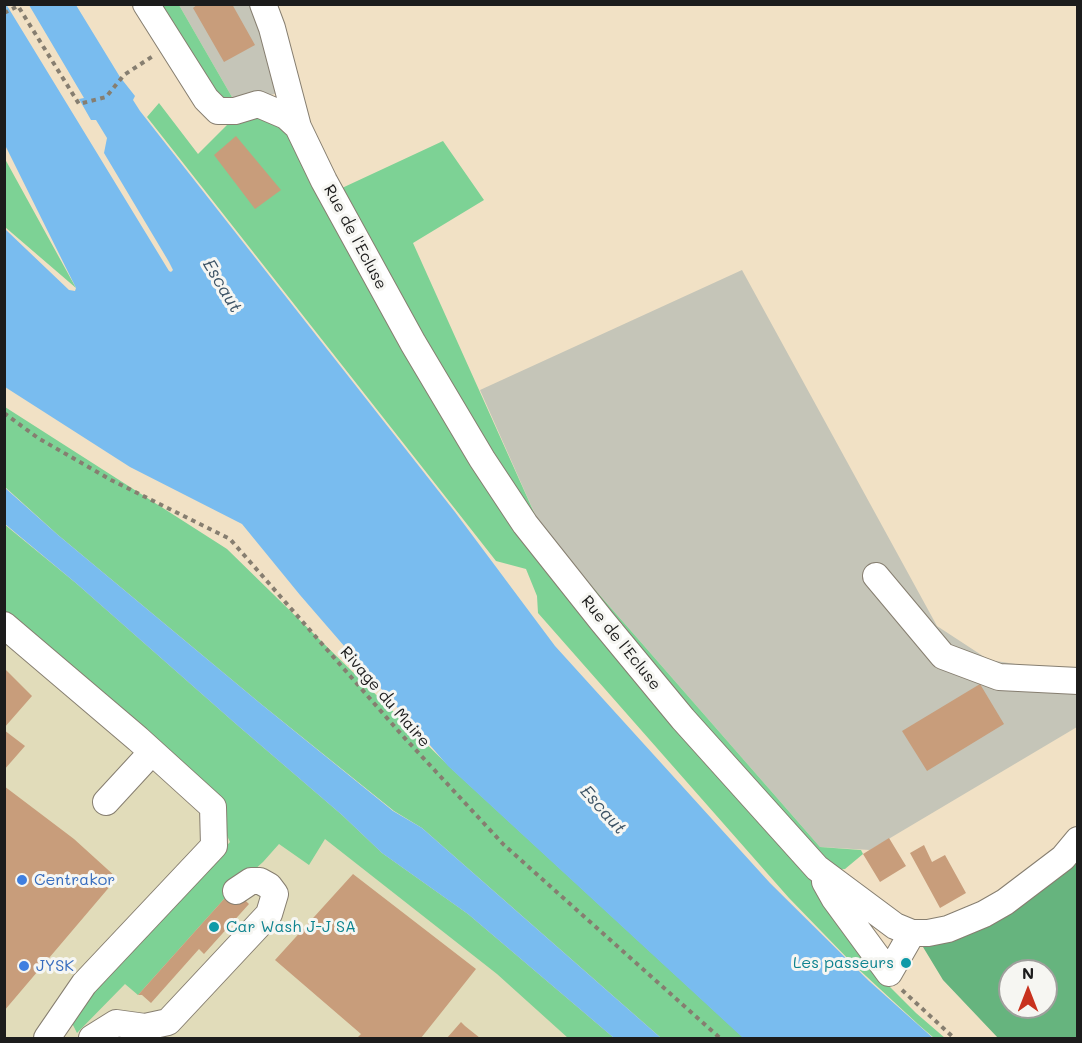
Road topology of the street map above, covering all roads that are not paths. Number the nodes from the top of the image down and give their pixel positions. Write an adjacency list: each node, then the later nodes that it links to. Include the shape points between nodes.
1 (146, 4): 3 (street, Rue de l'Ecluse, via 206,99 218,111 258,104 286,116)
2 (263, 4): 3 (street, Rue de l'Ecluse)
3 (298, 128): 10 (street, Rue de l'Ecluse, via 407,333 525,524 683,719)
4 (876, 576): 6 (street, via 943,656 999,677)
5 (4, 625): 7 (street)
6 (1077, 681)
7 (152, 752): 8 (street); 13 (street, via 213,807 214,846 84,984)
8 (106, 802)
9 (1077, 840): 12 (street, via 1063,858 984,914 948,928)
10 (817, 868): 12 (street, Rue de l'Ecluse, via 896,926); 12 (street, via 889,973)
11 (236, 891): 15 (street, via 251,881 269,886 275,894 269,914 168,1022 146,1027 116,1023)
12 (912, 933)
13 (47, 1038): 14 (street)
14 (54, 1038)
15 (92, 1038)

